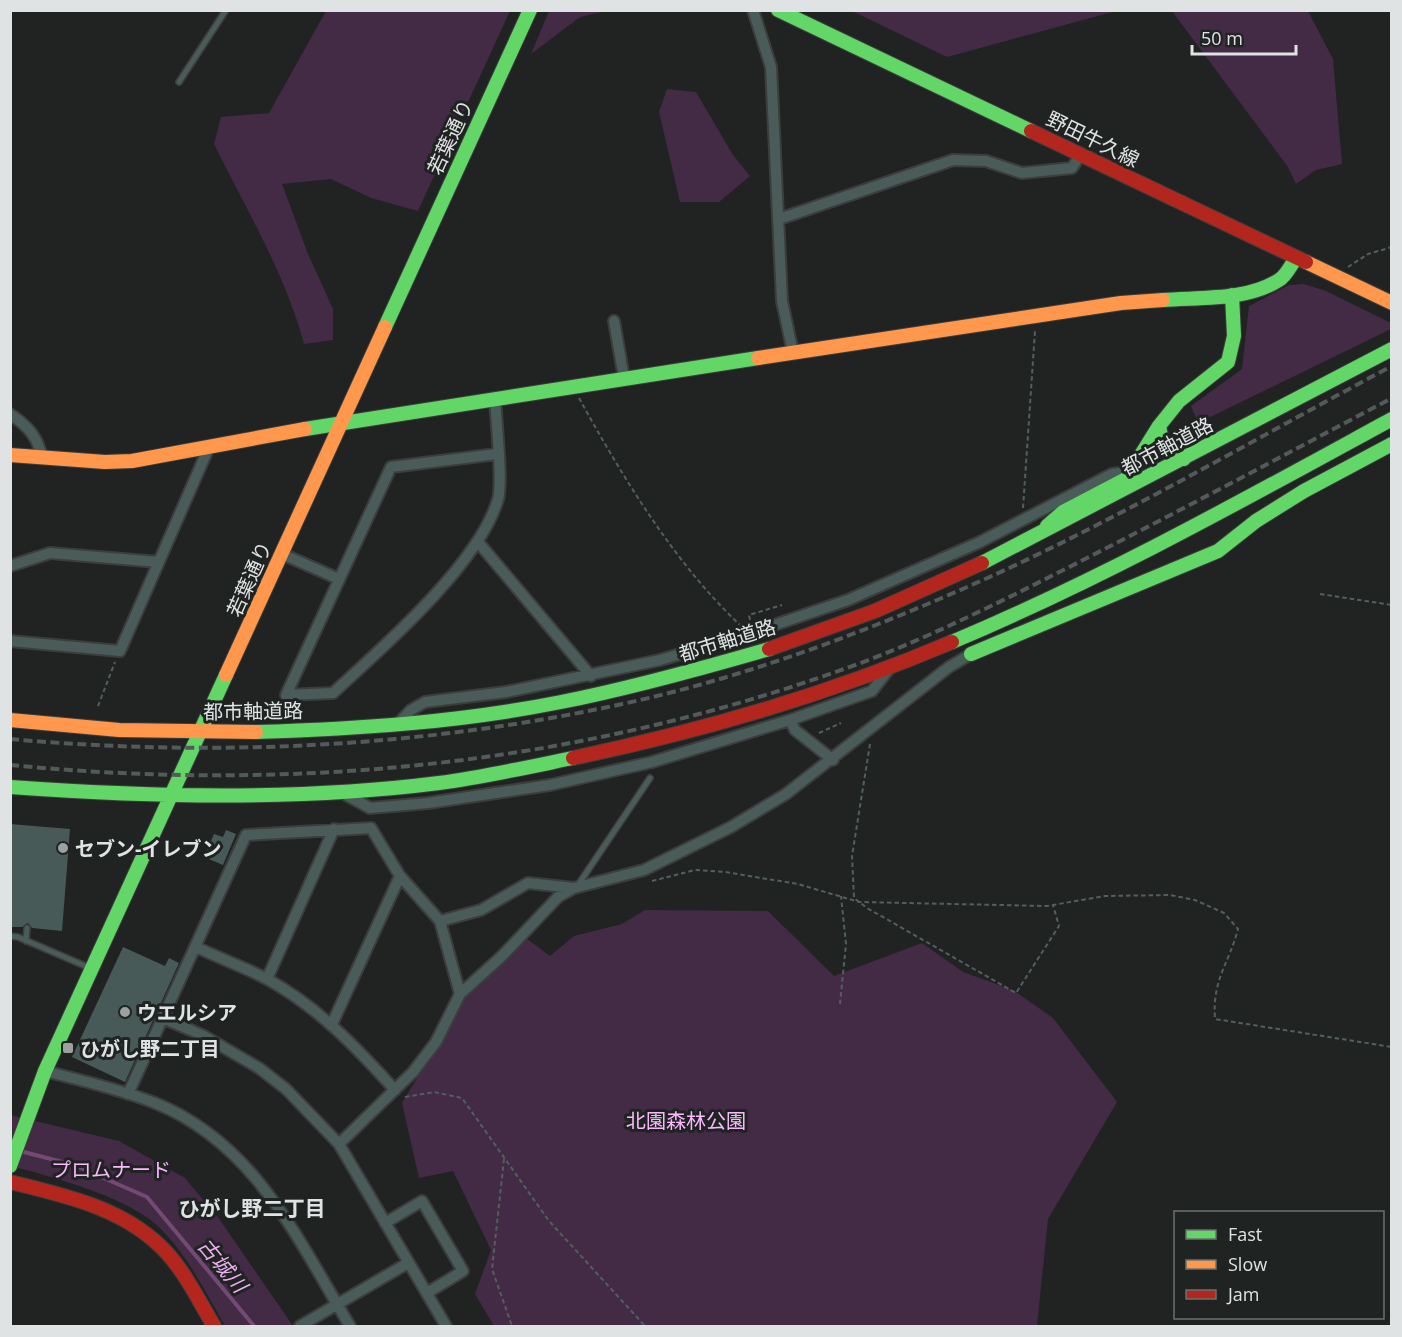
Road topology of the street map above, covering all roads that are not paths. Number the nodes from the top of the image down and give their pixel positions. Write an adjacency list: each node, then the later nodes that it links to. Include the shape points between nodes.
1 (226, 10): 5 (lane)
2 (530, 10): 18 (street, 若葉通り)
3 (753, 10): 7 (street, via 771,67)
4 (778, 10): 6 (street, 野田牛久線)
5 (179, 82)
6 (1080, 155): 7 (street, via 1072,168 1022,173 986,161 953,160); 8 (street, 野田牛久線)
7 (779, 219): 13 (street, via 782,301)
8 (1296, 258): 9 (street, via 1281,279 1262,289); 10 (street, 野田牛久線)
9 (1232, 295): 13 (street, via 1121,303); 19 (street, via 1234,336 1228,362 1179,401)
10 (1392, 303)
11 (614, 321): 14 (street)
12 (1392, 349): 25 (street, 都市軸道路)
13 (793, 353): 14 (street)
14 (624, 378): 15 (street)
15 (495, 398): 18 (street); 22 (street)
16 (10, 414): 24 (street, via 31,430)
17 (1392, 419): 36 (street, via 1229,508 1036,605)
18 (340, 422): 21 (street); 30 (street, 若葉通り)
19 (1159, 426): 25 (street, via 1166,450 1173,457); 26 (street)
20 (1392, 444): 35 (street, via 1304,491 1218,551)
21 (209, 447): 24 (street, via 132,461); 31 (street)
22 (497, 454): 28 (street, via 498,498); 33 (street, via 391,467)
23 (10, 455): 24 (street)
24 (42, 458)
25 (1184, 459): 26 (street, 都市軸道路)
26 (1130, 482): 27 (street, via 1120,473 1112,474); 29 (street, 都市軸道路)
27 (986, 539): 29 (street); 37 (street, via 858,596 745,635)
28 (478, 542): 33 (street, via 395,636 333,693 286,695); 37 (street)
29 (1008, 551): 40 (street, 都市軸道路, via 873,612 728,661 581,698)
30 (282, 554): 33 (street); 41 (street, 若葉通り)
31 (159, 562): 32 (street, via 50,553); 34 (street, via 120,651)
32 (10, 566)
33 (339, 579)
34 (10, 641)
35 (971, 654): 42 (street, via 949,667)
36 (891, 666): 39 (street, via 872,691); 45 (street, via 799,699 602,753 422,785)
37 (591, 676): 40 (street, via 425,702)
38 (10, 720): 41 (street, 都市軸道路, via 78,727)
39 (790, 720): 42 (street, via 795,730); 45 (street, via 652,762 550,785 370,808)
40 (397, 724): 41 (street, 都市軸道路)
41 (202, 731): 46 (street, 若葉通り)
42 (833, 760): 49 (street, via 731,827 635,873)
43 (650, 778): 49 (lane)
44 (10, 787): 46 (street)
45 (338, 791): 46 (street)
46 (171, 795): 55 (street, 若葉通り)
47 (334, 830): 48 (street, via 371,828); 54 (street, via 246,835); 56 (street)
48 (400, 876): 50 (street); 59 (street)
49 (576, 887): 50 (street, via 528,883 481,910); 57 (street, via 545,909)
50 (441, 921): 57 (street)
51 (27, 928): 53 (lane)
52 (10, 936): 53 (lane)
53 (26, 941): 55 (lane)
54 (196, 947): 56 (street); 58 (street)
55 (91, 969): 60 (street, 若葉通り)
56 (267, 979): 59 (street)
57 (460, 994): 62 (street, via 436,1042)
58 (163, 1018): 61 (street); 63 (street, via 212,1040 259,1068 286,1089)
59 (332, 1024): 62 (street)
60 (45, 1071): 61 (street); 64 (street, 若葉通り)
61 (128, 1094): 69 (street, via 156,1103 195,1124 247,1165 276,1202)
62 (398, 1094): 63 (street)
63 (339, 1144): 66 (street)
64 (10, 1166)
65 (10, 1182): 70 (street, via 108,1210 149,1234 183,1273)
66 (385, 1223): 67 (street); 68 (street, via 422,1201 463,1271)
67 (408, 1263): 68 (street); 69 (street)
68 (427, 1293): 73 (street)
69 (337, 1305): 71 (street); 72 (street)
70 (214, 1326)
71 (300, 1326)
72 (350, 1326)
73 (446, 1326)

